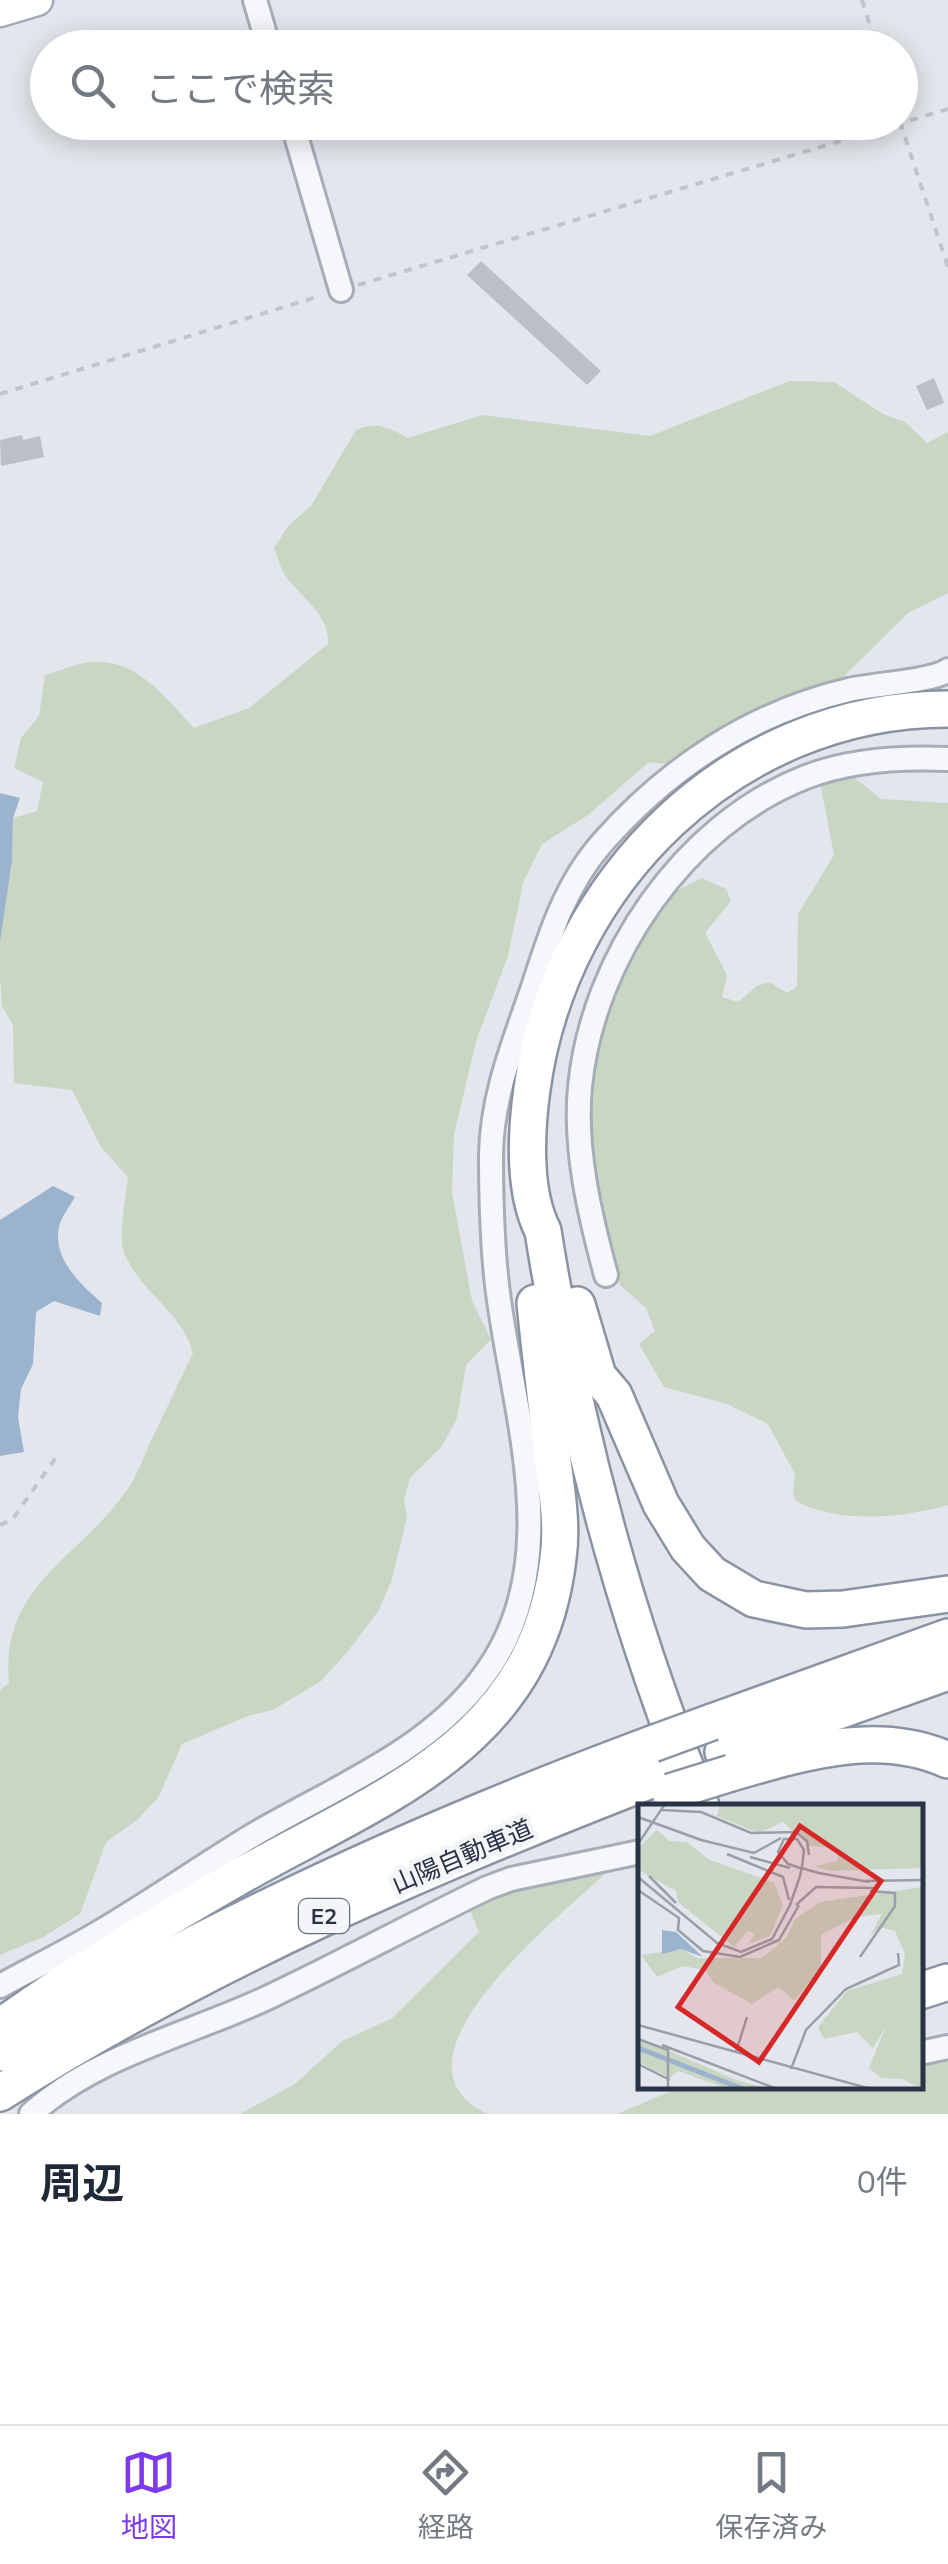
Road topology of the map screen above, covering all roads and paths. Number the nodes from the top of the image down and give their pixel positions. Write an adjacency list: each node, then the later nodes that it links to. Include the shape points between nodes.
1 (36, 0): 4 (main road)
2 (255, 0): 5 (street)
3 (862, 0): 6 (path)
4 (0, 11)
5 (264, 30)
6 (871, 30)
7 (948, 110): 8 (path)
8 (918, 118)
9 (297, 140): 13 (street)
10 (843, 140): 13 (path)
11 (906, 140): 12 (path)
12 (948, 267)
13 (341, 290): 14 (path)
14 (0, 394)
15 (948, 670): 33 (street, via 806,702 709,748 613,831 561,906 502,1078 492,1129 496,1272 530,1536 520,1599 490,1668 457,1708 401,1751)
16 (948, 709): 19 (highway, via 864,718 767,751 687,803 623,869 582,932 538,1053 528,1134)
17 (948, 726): 21 (highway, via 850,740 749,780 670,842 597,941 560,1041 551,1148 568,1266)
18 (948, 759): 20 (street, via 861,764 786,786 708,840 635,925 598,1005 580,1091 587,1185)
19 (534, 1214): 29 (highway, via 612,1542 667,1716); 37 (highway, via 528,1233 559,1553 544,1627 513,1686 468,1738 425,1773 182,1910)
20 (606, 1274)
21 (598, 1376): 24 (highway, via 614,1394 676,1530 703,1566 731,1588 806,1610); 30 (highway, via 599,1426 628,1537)
22 (57, 1456): 23 (path, via 12,1520)
23 (0, 1525)
24 (948, 1594)
25 (948, 1638): 27 (highway, 山陽自動車道 / E2)
26 (948, 1672): 27 (highway, 山陽自動車道 / E2)
27 (722, 1749): 28 (highway, via 797,1754 854,1745 906,1747); 29 (highway, 山陽自動車道 / E2, bridge); 29 (highway, bridge)
28 (948, 1760)
29 (672, 1779): 40 (highway, 山陽自動車道 / E2, via 430,1832 132,1976); 41 (highway, 山陽自動車道 / E2, via 363,1898 213,1970)
30 (718, 1804)
31 (638, 1852): 42 (street, via 487,1888 269,1997 114,2063)
32 (948, 1982): 34 (highway)
33 (0, 1986)
34 (923, 1990)
35 (948, 2002): 36 (highway)
36 (923, 2009)
37 (0, 2027)
38 (948, 2047): 39 (street)
39 (923, 2052)
40 (0, 2053)
41 (0, 2093)
42 (31, 2114)

